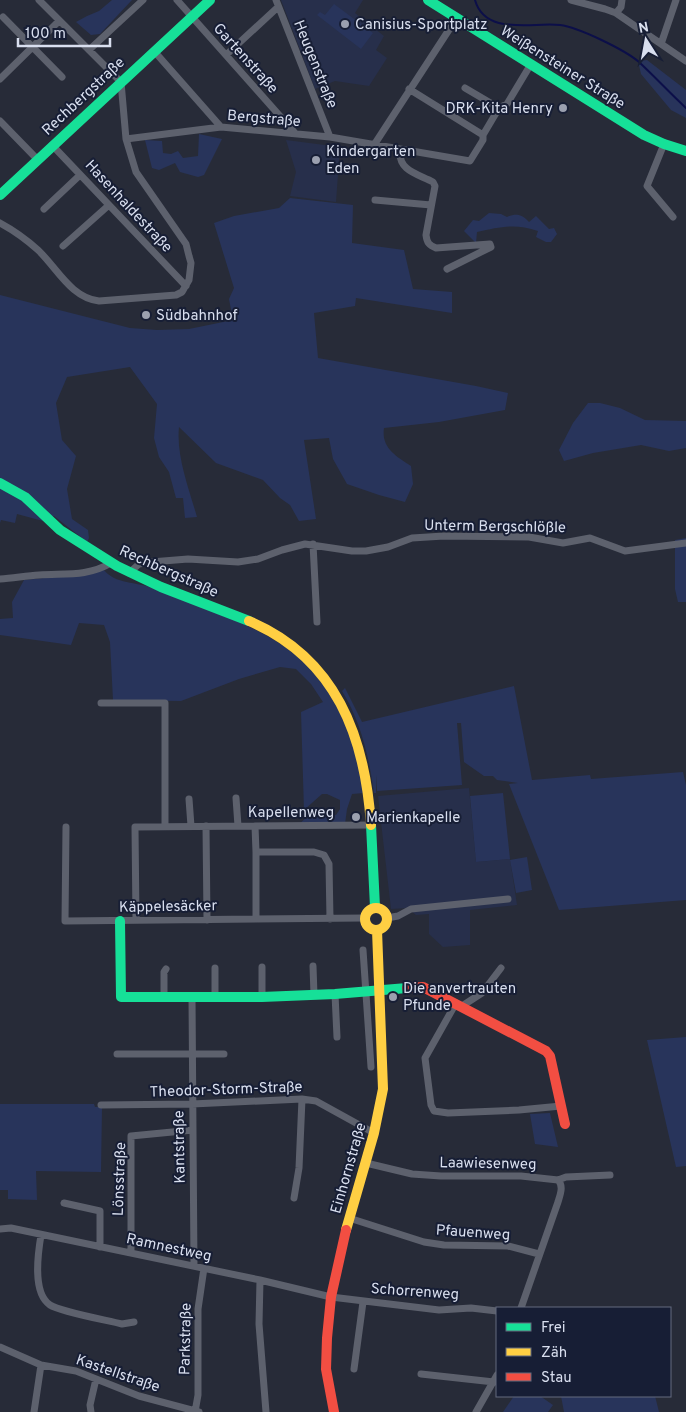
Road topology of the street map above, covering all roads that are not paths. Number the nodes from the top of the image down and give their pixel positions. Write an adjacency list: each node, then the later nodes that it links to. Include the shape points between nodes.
1 (39, 0): 14 (street)
2 (143, 0): 17 (street)
3 (177, 0): 12 (street, Gartenstraße)
4 (210, 0): 12 (main road, Rechbergstraße)
5 (428, 0): 13 (main road, Weißensteiner Straße)
6 (571, 0): 10 (street)
7 (622, 0): 10 (street)
8 (676, 0): 15 (street)
9 (277, 3): 19 (street); 32 (street, Heugenstraße)
10 (616, 14): 15 (street)
11 (3, 17): 16 (street)
12 (191, 17): 18 (main road, Rechbergstraße); 19 (street, Gartenstraße)
13 (456, 19): 21 (main road, Weißensteiner Straße); 25 (street)
14 (59, 21): 16 (street); 17 (street)
15 (661, 44): 20 (street)
16 (32, 47): 22 (street); 23 (street)
17 (89, 50): 24 (street)
18 (154, 51): 24 (main road, Rechbergstraße); 29 (street)
19 (226, 55): 30 (street, Gartenstraße)
20 (686, 61)
21 (531, 64): 27 (street, via 507,104); 34 (main road, Weißensteiner Straße, via 644,135)
22 (62, 78)
23 (0, 79)
24 (121, 82): 33 (street); 35 (main road, Rechbergstraße)
25 (409, 88): 31 (street); 36 (street)
26 (466, 88): 27 (street)
27 (499, 108): 31 (street)
28 (0, 121): 39 (street)
29 (221, 127): 30 (street, Bergstraße); 33 (street, Bergstraße)
30 (295, 133): 32 (street, Bergstraße)
31 (483, 135): 37 (street, Bergstraße, via 470,161)
32 (330, 137): 36 (street, Bergstraße)
33 (126, 139): 50 (street, via 136,172 186,244 191,263)
34 (664, 144): 38 (main road, Weißensteiner Straße); 46 (street, via 647,186)
35 (52, 145): 39 (main road, Rechbergstraße); 40 (street, Hasenhaldestraße)
36 (374, 145): 37 (street, Bergstraße)
37 (400, 150): 44 (street, via 399,158 406,168 433,182)
38 (686, 151)
39 (37, 159): 41 (main road, Rechbergstraße)
40 (80, 175): 43 (street, Hasenhaldestraße); 45 (street)
41 (0, 195)
42 (375, 200): 44 (street)
43 (109, 205): 48 (street); 50 (street, Hasenhaldestraße)
44 (432, 205): 49 (street, via 427,242 436,248 490,244 491,247)
45 (44, 209)
46 (673, 217)
47 (0, 223): 50 (street, via 38,250 77,293 89,300 176,295)
48 (63, 246)
49 (446, 269)
50 (186, 286)
51 (0, 483): 54 (main road, Rechbergstraße, via 20,494 54,526)
52 (686, 543): 53 (street, Unterm Bergschlößle, via 624,551 590,538 563,543 529,538 444,536 412,538 366,551)
53 (313, 544): 55 (street, Unterm Bergschlößle, via 238,562 188,559 145,563); 57 (street)
54 (111, 563): 55 (main road, Rechbergstraße); 56 (street, via 87,573)
55 (129, 573): 61 (main road, Rechbergstraße, via 260,625 296,648 336,692 348,716 363,762)
56 (0, 579)
57 (317, 622)
58 (101, 703): 62 (street, via 165,703)
59 (236, 798): 65 (street, Kapellenweg)
60 (189, 799): 63 (street)
61 (372, 825): 66 (street, Kapellenweg); 70 (main road)
62 (165, 826): 63 (street); 75 (street, via 135,827)
63 (191, 826): 64 (street)
64 (206, 826): 65 (street); 76 (street)
65 (238, 826): 66 (street, Kapellenweg)
66 (255, 826): 68 (street)
67 (66, 828): 77 (street, Käppelesäcker, via 66,921)
68 (256, 852): 73 (street); 74 (street, via 314,852 324,856 329,864)
69 (508, 899): 72 (street, via 411,909)
70 (375, 907): 71 (main road, via 366,912); 72 (main road, via 383,910)
71 (364, 918): 74 (street, Käppelesäcker); 78 (main road, via 367,926)
72 (387, 918): 78 (main road, via 384,927)
73 (256, 919): 74 (street, Käppelesäcker); 76 (street, Käppelesäcker)
74 (330, 919)
75 (136, 920): 76 (street, Käppelesäcker); 77 (street, Käppelesäcker)
76 (207, 920)
77 (120, 921): 89 (main road, via 121,997)
78 (377, 930): 85 (main road, Einhornstraße)
79 (363, 950): 86 (street)
80 (313, 966): 87 (street)
81 (262, 967): 91 (street)
82 (215, 968): 92 (street)
83 (502, 968): 93 (street, via 482,993)
84 (166, 969): 89 (street)
85 (380, 990): 86 (main road); 93 (main road, via 423,987); 105 (main road, Einhornstraße, via 384,1078)
86 (365, 992): 88 (main road); 98 (street)
87 (314, 994): 88 (main road); 91 (main road)
88 (335, 994): 94 (street)
89 (164, 997): 90 (main road)
90 (192, 997): 92 (main road); 96 (street, Kantstraße)
91 (262, 997): 92 (main road)
92 (214, 998)
93 (459, 1004): 102 (main road, via 546,1051 550,1056); 102 (street, via 425,1058 434,1111 448,1113)
94 (337, 1037)
95 (117, 1054): 96 (street)
96 (193, 1054): 97 (street); 100 (street, Kantstraße)
97 (224, 1054)
98 (370, 1067)
99 (302, 1099): 100 (street, Theodor-Storm-Straße); 105 (street, Theodor-Storm-Straße, via 316,1101); 109 (street, via 299,1168)
100 (192, 1104): 101 (street, Theodor-Storm-Straße); 104 (street, Kantstraße)
101 (101, 1105)
102 (561, 1106): 103 (main road)
103 (565, 1124)
104 (193, 1130): 115 (street, Lönsstraße, via 131,1136); 117 (street, Kantstraße)
105 (374, 1133): 106 (main road, Einhornstraße)
106 (366, 1163): 108 (street, Laawiesenweg, via 412,1174); 111 (main road, Einhornstraße)
107 (610, 1175): 108 (street, Laawiesenweg)
108 (558, 1180): 116 (street, via 561,1188 558,1202)
109 (294, 1198)
110 (64, 1203): 114 (street, via 100,1211)
111 (349, 1218): 116 (street, Pfauenweg, via 424,1242 508,1246); 120 (main road, Einhornstraße)
112 (0, 1229): 113 (street, Ramnestweg, via 11,1228)
113 (41, 1235): 114 (street, Ramnestweg); 124 (street, via 38,1255 41,1294 50,1305 122,1324)
114 (100, 1247): 115 (street, Ramnestweg)
115 (131, 1253): 117 (street, Ramnestweg)
116 (539, 1254): 122 (street)
117 (194, 1266): 118 (street, Ramnestweg)
118 (204, 1268): 119 (street, Ramnestweg); 133 (street, Parkstraße, via 198,1309)
119 (260, 1280): 120 (street, Ramnestweg); 134 (street, via 259,1324)
120 (331, 1298): 121 (street, Schorrenweg); 135 (main road, Einhornstraße, via 326,1370)
121 (363, 1302): 123 (street, Schorrenweg, via 439,1310); 127 (street)
122 (521, 1307)
123 (496, 1310)
124 (134, 1322)
125 (0, 1347): 126 (street, Kastellstraße)
126 (41, 1365): 130 (street, Kastellstraße, via 76,1371); 131 (street)
127 (354, 1369)
128 (421, 1374): 129 (street)
129 (496, 1378): 136 (street)
130 (96, 1379): 132 (street); 133 (street, Kastellstraße, via 139,1396)
131 (34, 1412)
132 (91, 1412)
133 (196, 1412)
134 (266, 1412)
135 (334, 1412)
136 (476, 1412)

